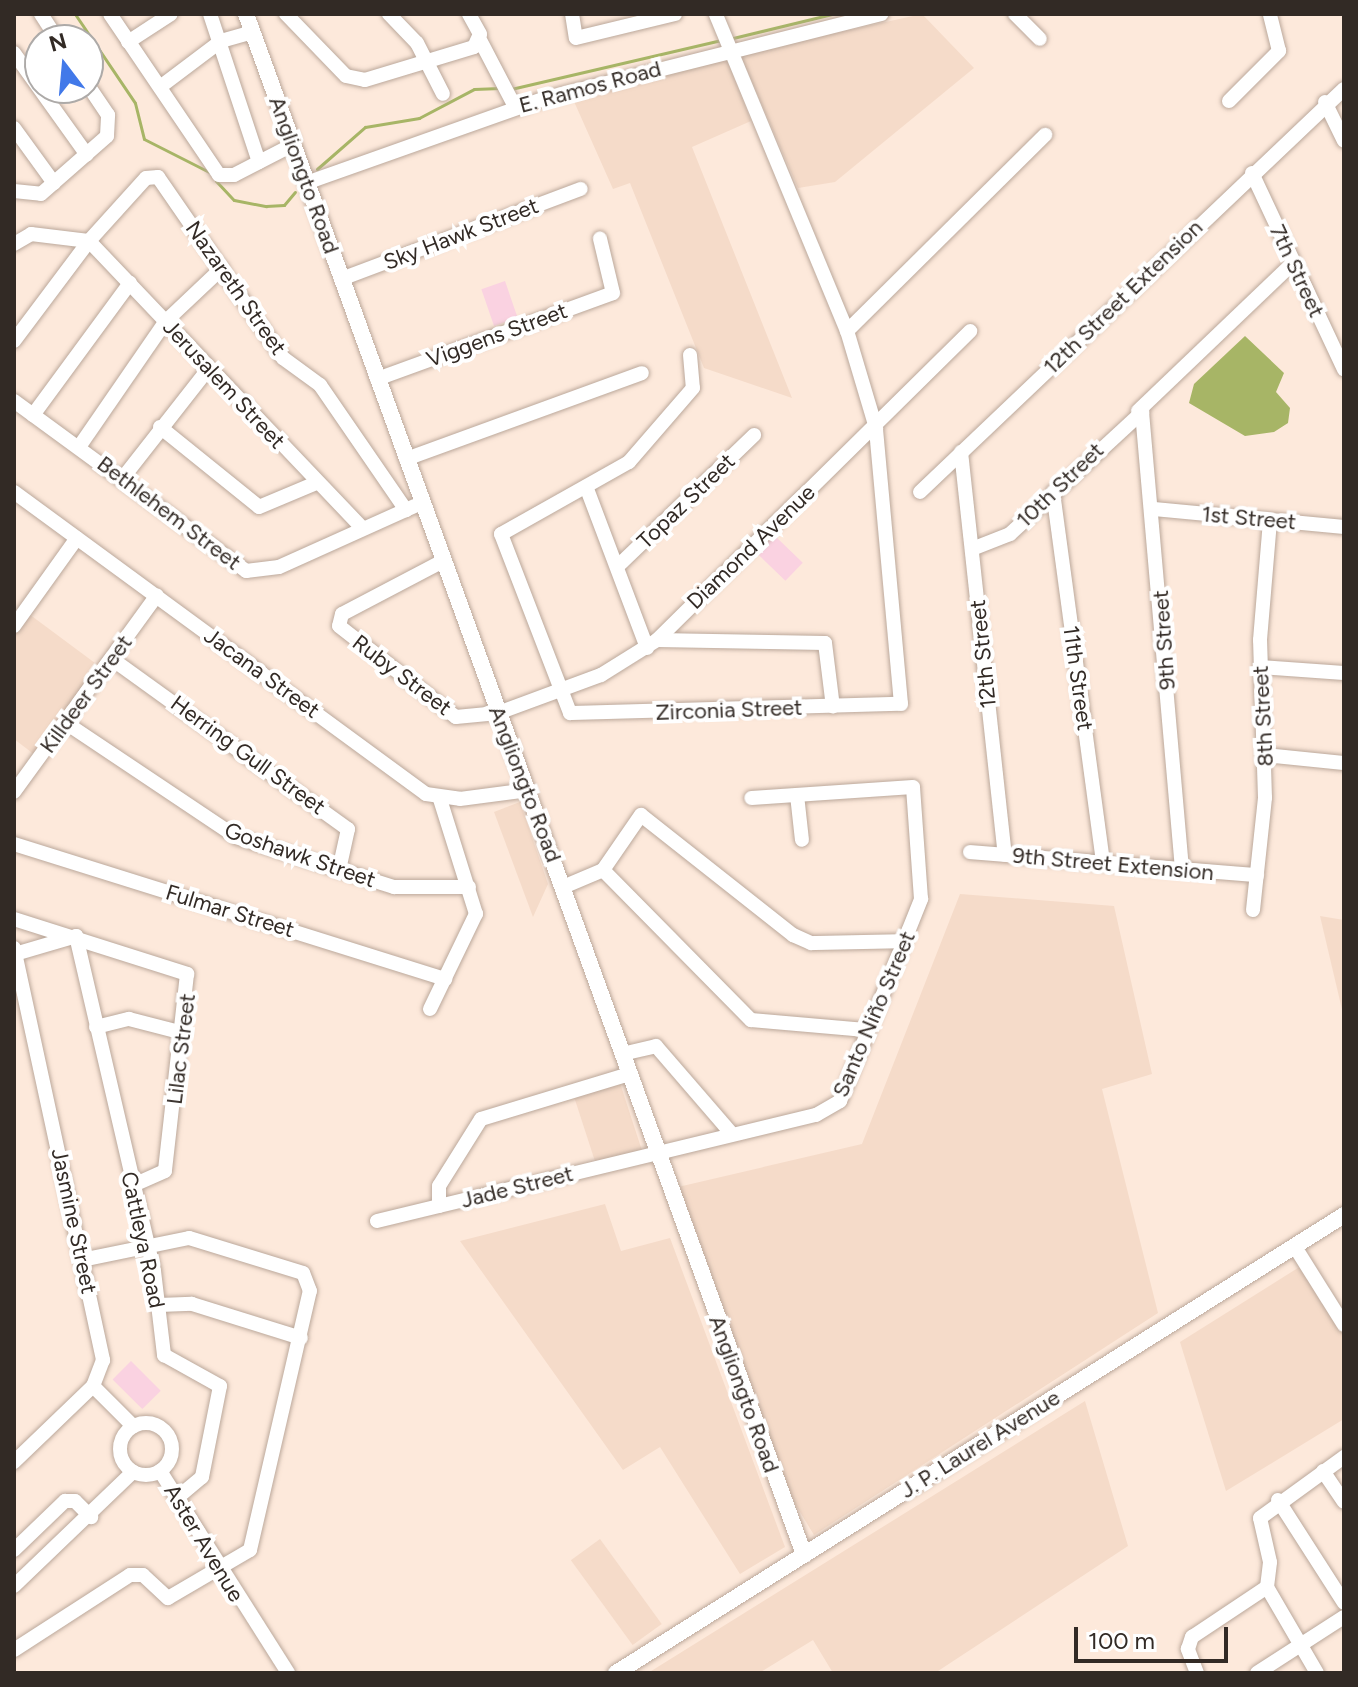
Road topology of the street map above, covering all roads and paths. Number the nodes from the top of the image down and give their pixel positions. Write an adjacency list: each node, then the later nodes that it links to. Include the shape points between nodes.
1 (110, 14): 18 (street)
2 (171, 14): 18 (street)
3 (210, 14): 17 (street)
4 (246, 14): 14 (main road, Angliongto Road)
5 (286, 14): 21 (street, via 353,80)
6 (389, 14): 21 (street)
7 (469, 14): 15 (street)
8 (572, 14): 9 (street, via 576,38)
9 (675, 14)
10 (716, 14): 19 (street)
11 (881, 14): 19 (street, E. Ramos Road)
12 (1015, 14): 16 (street)
13 (1270, 14): 25 (street, via 1279,51)
14 (253, 32): 17 (street); 32 (main road, Angliongto Road)
15 (479, 36): 21 (street, via 474,47); 28 (street)
16 (1040, 39)
17 (221, 41): 22 (street); 34 (street)
18 (128, 42): 22 (street)
19 (728, 42): 28 (street, E. Ramos Road); 48 (street)
20 (14, 53): 33 (street)
21 (429, 65): 24 (street)
22 (160, 87): 34 (street, via 209,165 225,177)
23 (1344, 89): 26 (street, 12th Street Extension)
24 (443, 94)
25 (1229, 101)
26 (1325, 102): 31 (street); 35 (street, 12th Street Extension)
27 (100, 104): 33 (street, via 111,123)
28 (515, 107): 36 (street, E. Ramos Road)
29 (14, 128): 37 (street)
30 (1045, 135): 48 (street)
31 (1344, 141)
32 (292, 145): 34 (street); 36 (main road, Angliongto Road)
33 (87, 155): 37 (street)
34 (259, 162)
35 (1252, 173): 43 (street, 7th Street); 63 (street, 12th Street Extension)
36 (306, 183): 45 (main road, Angliongto Road)
37 (51, 186): 39 (street, via 33,197)
38 (581, 189): 45 (street, Sky Hawk Street)
39 (14, 191)
40 (600, 239): 55 (street, Viggens Street, via 615,290)
41 (89, 241): 42 (street, via 31,234); 44 (street, Nazareth Street, via 146,178 158,177); 46 (street, Jerusalem Street); 50 (street)
42 (14, 244)
43 (1293, 263): 53 (street, 7th Street); 57 (street, 10th Street)
44 (222, 268): 47 (street); 73 (street, Nazareth Street, via 283,358 320,385)
45 (341, 279): 55 (main road, Angliongto Road)
46 (130, 283): 47 (street, Jerusalem Street); 58 (street)
47 (166, 321): 52 (street, Jerusalem Street); 62 (street)
48 (847, 331): 60 (street)
49 (970, 331): 60 (street, Diamond Avenue)
50 (14, 341)
51 (690, 355): 67 (street, via 695,379 683,404 629,462)
52 (209, 368): 59 (street); 66 (street, Jerusalem Street)
53 (1344, 369)
54 (642, 373): 64 (street)
55 (377, 379): 64 (main road, Angliongto Road)
56 (14, 401): 58 (street, Bethlehem Street)
57 (1140, 412): 70 (street, 10th Street); 72 (street, 9th Street)
58 (33, 415): 62 (street, Bethlehem Street)
59 (160, 427): 65 (street); 66 (street, via 259,507)
60 (876, 428): 83 (street, Diamond Avenue); 88 (street, Zirconia Street, via 904,695 897,706)
61 (754, 435): 80 (street, Topaz Street)
62 (79, 447): 65 (street, Bethlehem Street)
63 (961, 452): 69 (street, 12th Street Extension); 78 (street, 12th Street)
64 (406, 459): 71 (main road, Angliongto Road)
65 (122, 479): 75 (street, Bethlehem Street, via 246,571 279,567)
66 (316, 483): 75 (street, Jerusalem Street)
67 (587, 489): 80 (street); 87 (street, via 501,534)
68 (14, 492): 77 (street, Jacana Street)
69 (920, 492)
70 (1053, 492): 78 (street, 10th Street, via 1003,540); 102 (street, 11th Street)
71 (423, 504): 73 (street, Bethlehem Street); 79 (main road, Angliongto Road)
72 (1154, 509): 74 (street, 1st Street); 103 (street, 9th Street)
73 (406, 510): 75 (street, Bethlehem Street)
74 (1270, 521): 76 (street, 1st Street); 85 (street, 8th Street)
75 (361, 527)
76 (1344, 527)
77 (77, 538): 81 (street, Jacana Street); 82 (street)
78 (972, 549): 101 (street, 12th Street)
79 (443, 561): 89 (main road, Angliongto Road); 89 (street, Ruby Street, via 342,614 339,626 447,713)
80 (618, 566): 83 (street)
81 (157, 595): 84 (street, Killdeer Street); 97 (street, Jacana Street)
82 (14, 626)
83 (652, 644): 87 (street, Diamond Avenue); 88 (street, via 825,643)
84 (112, 659): 90 (street, Killdeer Street); 104 (street, Herring Gull Street, via 348,829)
85 (1260, 667): 86 (street); 91 (street, 8th Street)
86 (1344, 673)
87 (560, 692): 88 (street, Zirconia Street, via 576,715); 89 (street, Diamond Avenue)
88 (833, 707)
89 (498, 713): 93 (main road, Angliongto Road)
90 (66, 723): 94 (street, Killdeer Street); 104 (street, Goshawk Street, via 203,821)
91 (1265, 755): 92 (street); 106 (street, 8th Street)
92 (1344, 763)
93 (528, 790): 97 (street); 108 (main road, Angliongto Road)
94 (14, 792)
95 (797, 795): 96 (street); 98 (street); 112 (street, Santo Niño Street, via 913,787 923,889)
96 (751, 798)
97 (440, 799): 107 (street)
98 (802, 840)
99 (14, 844): 114 (street, Fulmar Street)
100 (970, 852): 101 (street, 9th Street Extension)
101 (1005, 855): 102 (street, 9th Street Extension)
102 (1103, 863): 103 (street, 9th Street Extension)
103 (1182, 869): 106 (street, 9th Street Extension)
104 (339, 870): 107 (street, Goshawk Street, via 425,891)
105 (603, 870): 108 (street); 112 (street, via 641,815 793,935 811,943); 117 (street, via 751,1020)
106 (1257, 875): 109 (street, 8th Street)
107 (469, 887): 114 (street, via 476,922)
108 (563, 887): 119 (main road, Angliongto Road)
109 (1253, 910)
110 (14, 919): 111 (street, Lilac Street)
111 (76, 936): 113 (street); 116 (street, Cattleya Road); 118 (street, Lilac Street, via 183,970 189,986)
112 (904, 941): 117 (street, Santo Niño Street)
113 (15, 951): 129 (street, Jasmine Street)
114 (445, 979): 115 (street)
115 (430, 1009)
116 (96, 1027): 118 (street, via 129,1019); 123 (street, Cattleya Road)
117 (866, 1030): 121 (street, Santo Niño Street, via 834,1108)
118 (183, 1033): 123 (street, Lilac Street, via 165,1171)
119 (622, 1054): 120 (main road, Angliongto Road); 121 (street, via 656,1046)
120 (629, 1074): 122 (main road, Angliongto Road); 124 (street, via 481,1119 439,1186)
121 (732, 1134): 122 (street, Santo Niño Street)
122 (657, 1153): 124 (street, Jade Street); 145 (main road, Angliongto Road)
123 (132, 1186): 127 (street, Cattleya Road)
124 (439, 1206): 126 (street, Jade Street)
125 (1344, 1215): 128 (main road, J. P. Laurel Avenue)
126 (377, 1221)
127 (148, 1246): 129 (street); 130 (street, Cattleya Road); 132 (street, via 196,1239 296,1270 309,1281)
128 (1295, 1247): 131 (street); 145 (main road, J. P. Laurel Avenue)
129 (82, 1260): 133 (street, Jasmine Street, via 103,1360)
130 (159, 1305): 132 (street, via 192,1304); 140 (street, Cattleya Road, via 166,1360 212,1376 221,1390 202,1477)
131 (1344, 1325)
132 (301, 1338): 146 (street, via 252,1546)
133 (93, 1386): 134 (street); 136 (street)
134 (133, 1426): 137 (street, via 154,1424 167,1434 171,1455); 139 (street, via 119,1447)
135 (1344, 1457): 138 (street)
136 (14, 1462)
137 (160, 1471): 139 (street); 140 (street, Aster Avenue)
138 (1323, 1471): 141 (street); 142 (street)
139 (133, 1472): 143 (street)
140 (177, 1498): 146 (street, Aster Avenue)
141 (1278, 1500): 148 (street, via 1260,1518 1270,1562); 149 (street)
142 (1344, 1502)
143 (91, 1517): 144 (street, via 65,1501); 147 (street)
144 (14, 1550)
145 (804, 1555): 156 (main road, J. P. Laurel Avenue)
146 (221, 1568): 152 (street, via 168,1598 143,1575 130,1575); 153 (street, Aster Avenue)
147 (14, 1586)
148 (1267, 1587): 151 (street); 157 (street, via 1192,1637 1188,1649)
149 (1344, 1603)
150 (1344, 1617): 151 (street)
151 (1300, 1644): 158 (street); 159 (street)
152 (14, 1650)
153 (273, 1657): 154 (street, Aster Avenue); 155 (street, Aster Avenue)
154 (278, 1673)
155 (288, 1673)
156 (616, 1673)
157 (1197, 1673)
158 (1257, 1673)
159 (1317, 1673)

